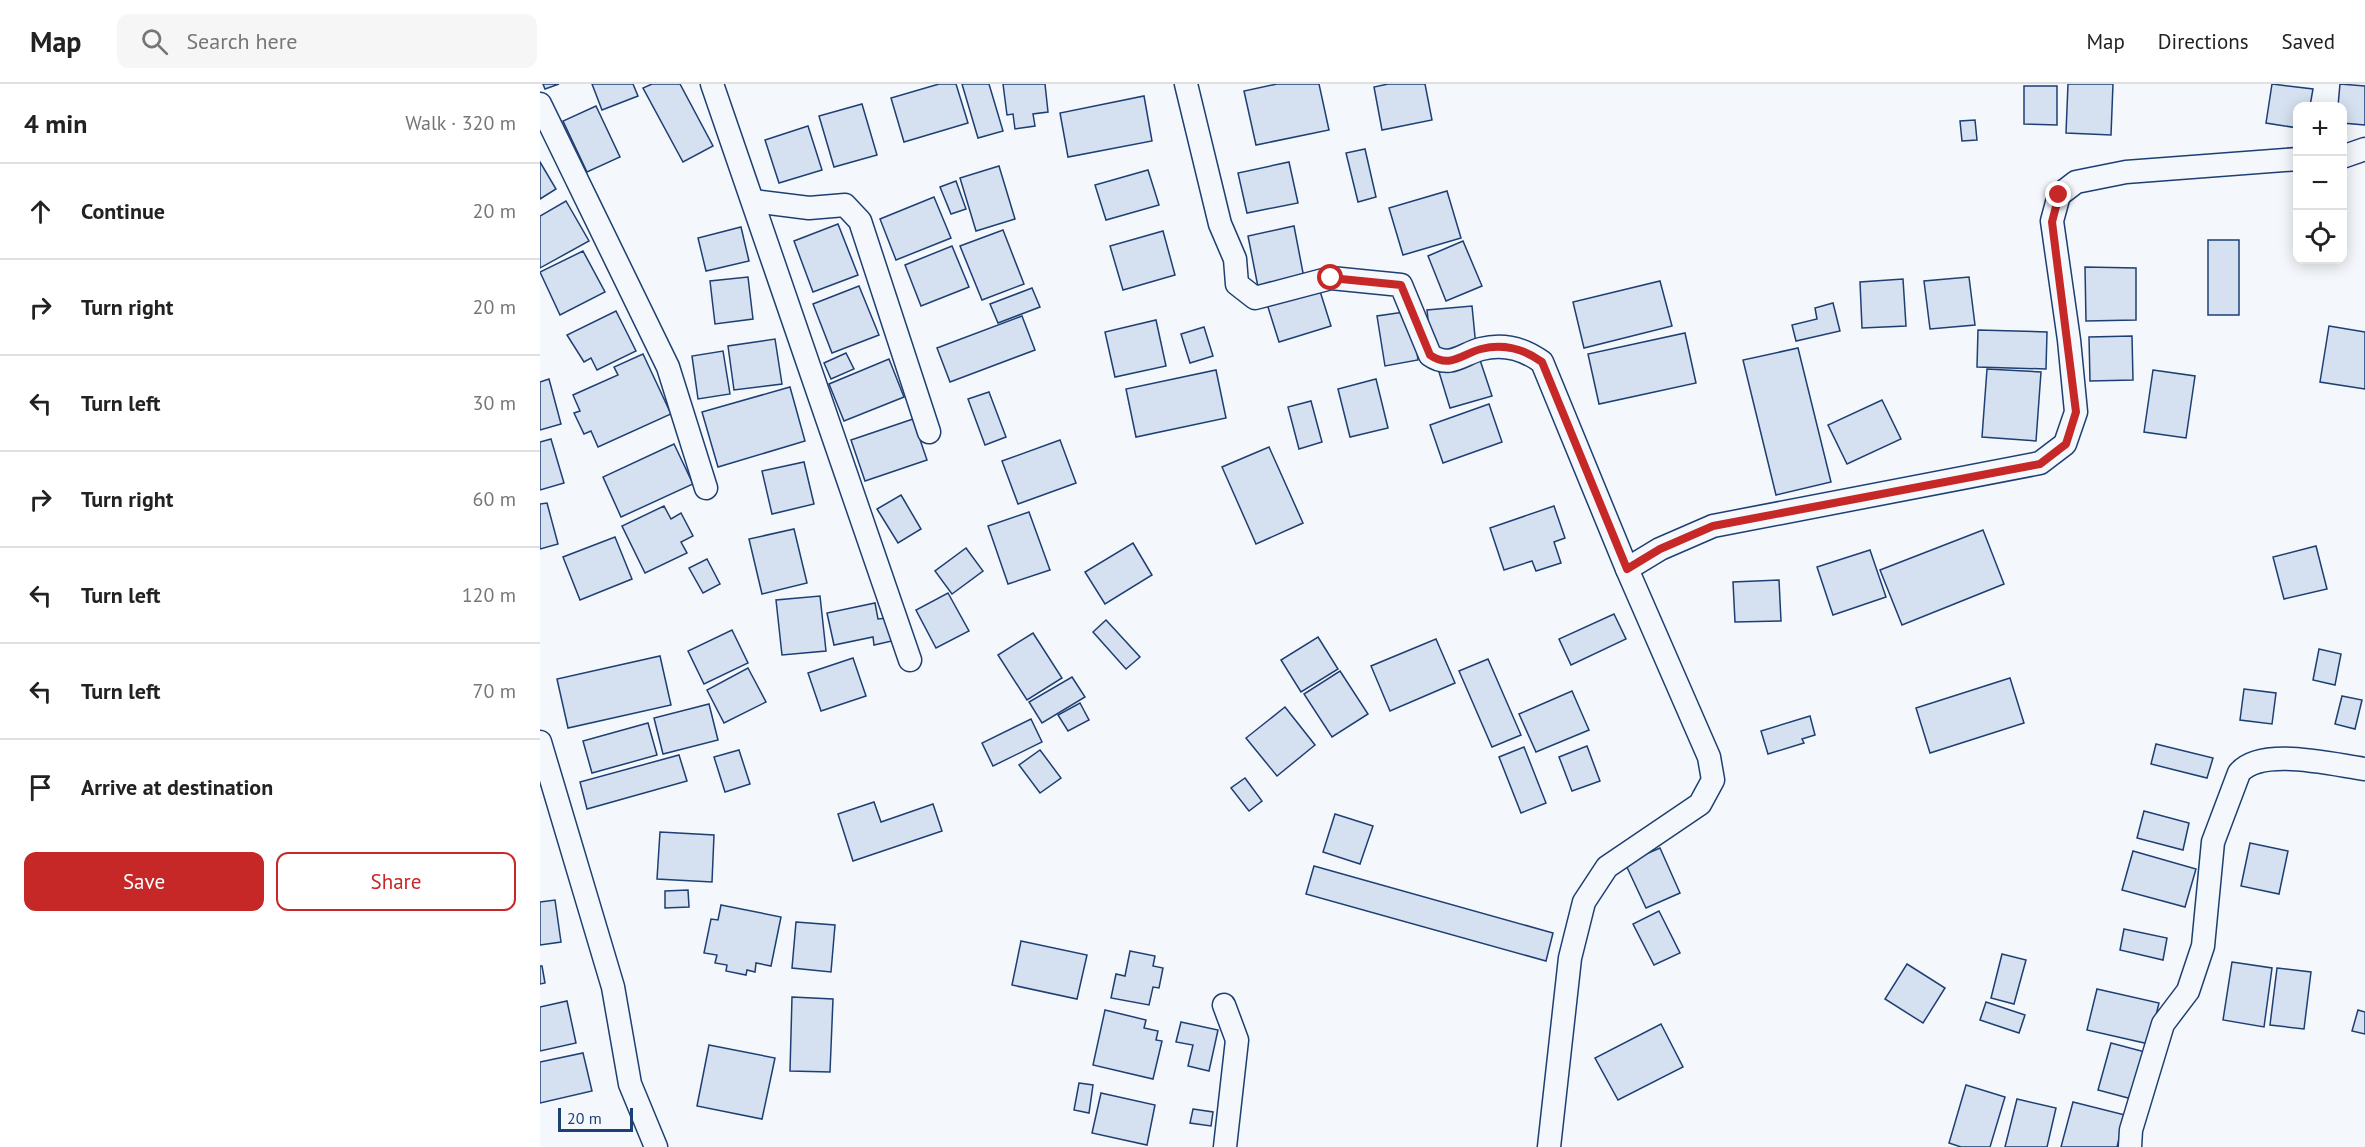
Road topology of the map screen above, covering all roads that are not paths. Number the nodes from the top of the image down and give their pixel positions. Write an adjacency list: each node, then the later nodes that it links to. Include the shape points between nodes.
1 (712, 84): 5 (street)
2 (1186, 84): 8 (street, via 1220,224 1234,260 1237,284 1256,297 1331,278 1401,285 1430,355 1440,362 1458,361 1498,346 1525,350 1542,362)
3 (540, 104): 7 (street, via 668,367)
4 (2293, 159): 8 (street, via 2126,172 2076,182 2059,195 2052,222 2076,412 2066,444 2040,464 1713,526 1660,549)
5 (753, 201): 6 (street, via 809,208 845,205 860,221); 9 (street)
6 (929, 432)
7 (706, 488)
8 (1627, 569): 15 (street, via 1689,707 1709,757 1713,780 1700,804 1607,867 1584,902 1570,958)
9 (910, 660)
10 (540, 742): 13 (street, via 613,987 630,1084)
11 (2365, 769): 16 (street, via 2270,758 2245,766 2239,773 2213,842 2203,946 2188,991 2163,1024 2131,1130)
12 (1224, 1005): 14 (street, via 1237,1040)
13 (656, 1147)
14 (1225, 1147)
15 (1549, 1147)
16 (2130, 1147)

